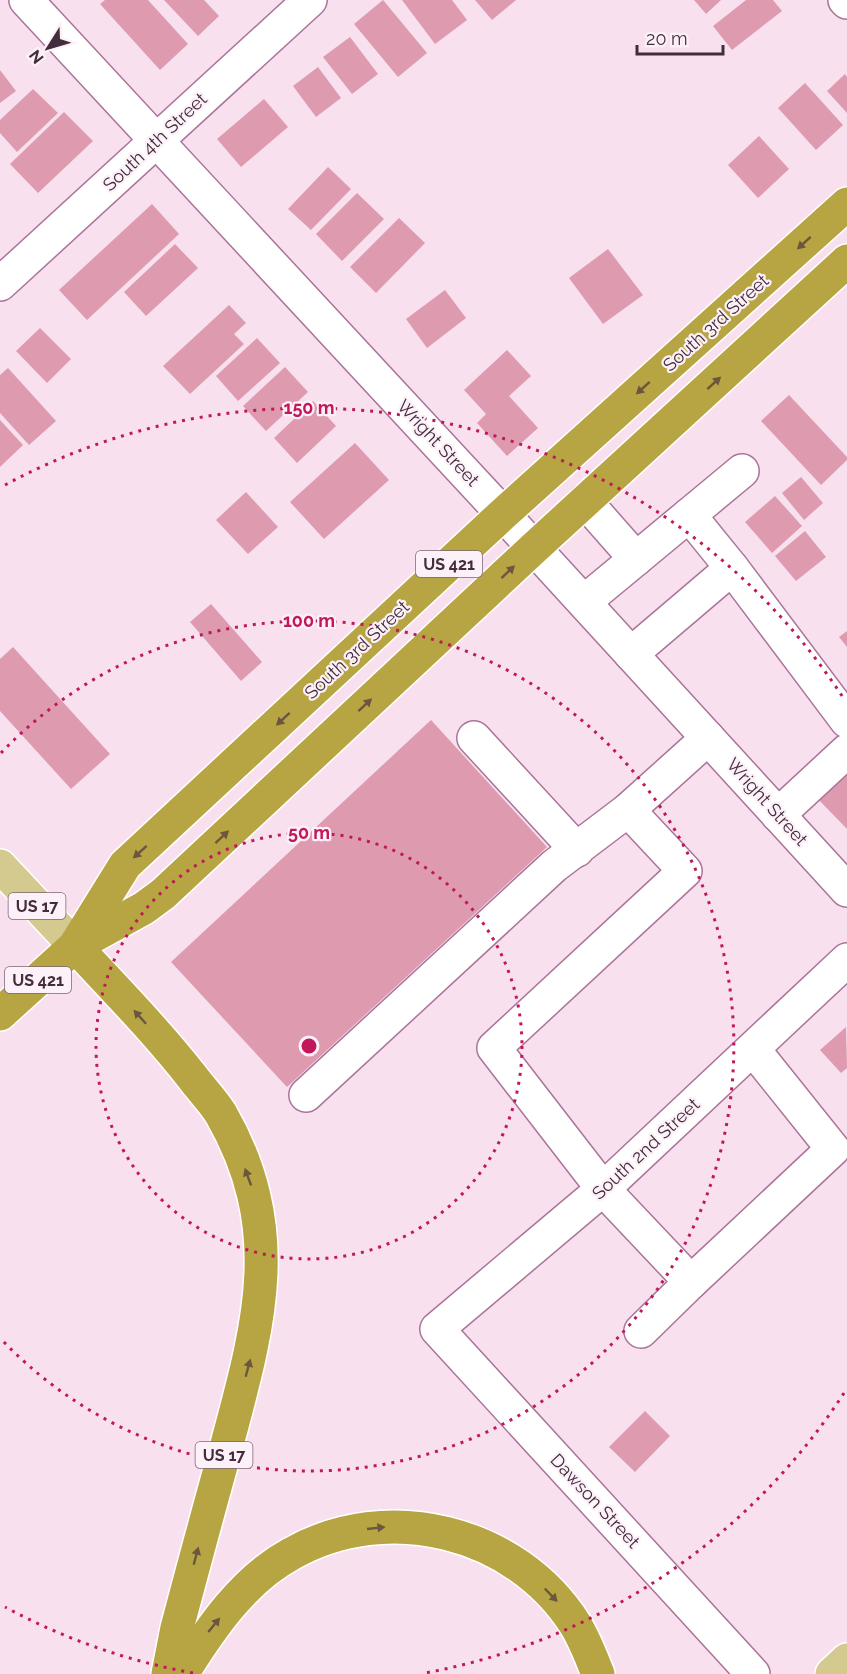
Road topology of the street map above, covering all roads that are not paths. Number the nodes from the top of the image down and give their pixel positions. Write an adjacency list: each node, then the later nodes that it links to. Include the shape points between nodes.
1 (26, 0): 3 (street, Wright Street)
2 (310, 0): 3 (street, South 4th Street)
3 (156, 140): 6 (street, South 4th Street); 9 (street, Wright Street)
4 (847, 204): 9 (highway, South 3rd Street / US 421, one-way to 9)
5 (847, 261): 8 (highway, South 3rd Street / US 421, one-way to 5)
6 (0, 284)
7 (742, 471): 10 (street)
8 (585, 501): 11 (highway, South 3rd Street / US 421); 12 (street)
9 (503, 513): 11 (street, Wright Street); 25 (highway, South 3rd Street / US 421, one-way to 25, via 125,865)
10 (689, 515): 12 (street); 13 (street)
11 (534, 548): 14 (street, Wright Street); 25 (highway, South 3rd Street / US 421, one-way to 11, via 163,894)
12 (636, 559): 14 (street)
13 (732, 568): 15 (street); 16 (street)
14 (584, 602): 15 (street, Wright Street)
15 (631, 654): 18 (street, Wright Street)
16 (847, 721)
17 (474, 738): 22 (street)
18 (708, 738): 20 (street); 21 (street, Wright Street)
19 (847, 751): 21 (street)
20 (628, 810): 22 (street); 30 (street, via 685,871 494,1048)
21 (778, 815): 24 (street, Wright Street)
22 (577, 850): 29 (street)
23 (0, 866): 25 (main road, US 17)
24 (847, 890)
25 (75, 946): 27 (highway, South 3rd Street / US 421); 35 (highway, US 17, one-way to 25, via 254,1345 262,1277 261,1234 255,1196 220,1112 176,1056)
26 (847, 960): 28 (street, South 2nd Street)
27 (0, 1014)
28 (753, 1049): 30 (street, South 2nd Street); 31 (street, via 834,1149)
29 (306, 1095)
30 (603, 1189): 31 (street); 32 (street, South 2nd Street)
31 (691, 1282): 33 (street)
32 (437, 1329): 38 (street, Dawson Street)
33 (641, 1331)
34 (847, 1660): 39 (main road)
35 (168, 1674)
36 (182, 1674): 37 (highway, one-way to 37, via 209,1630 273,1565 309,1545 342,1534 397,1526 474,1540 519,1566 576,1625)
37 (598, 1674)
38 (753, 1674)
39 (832, 1674)

